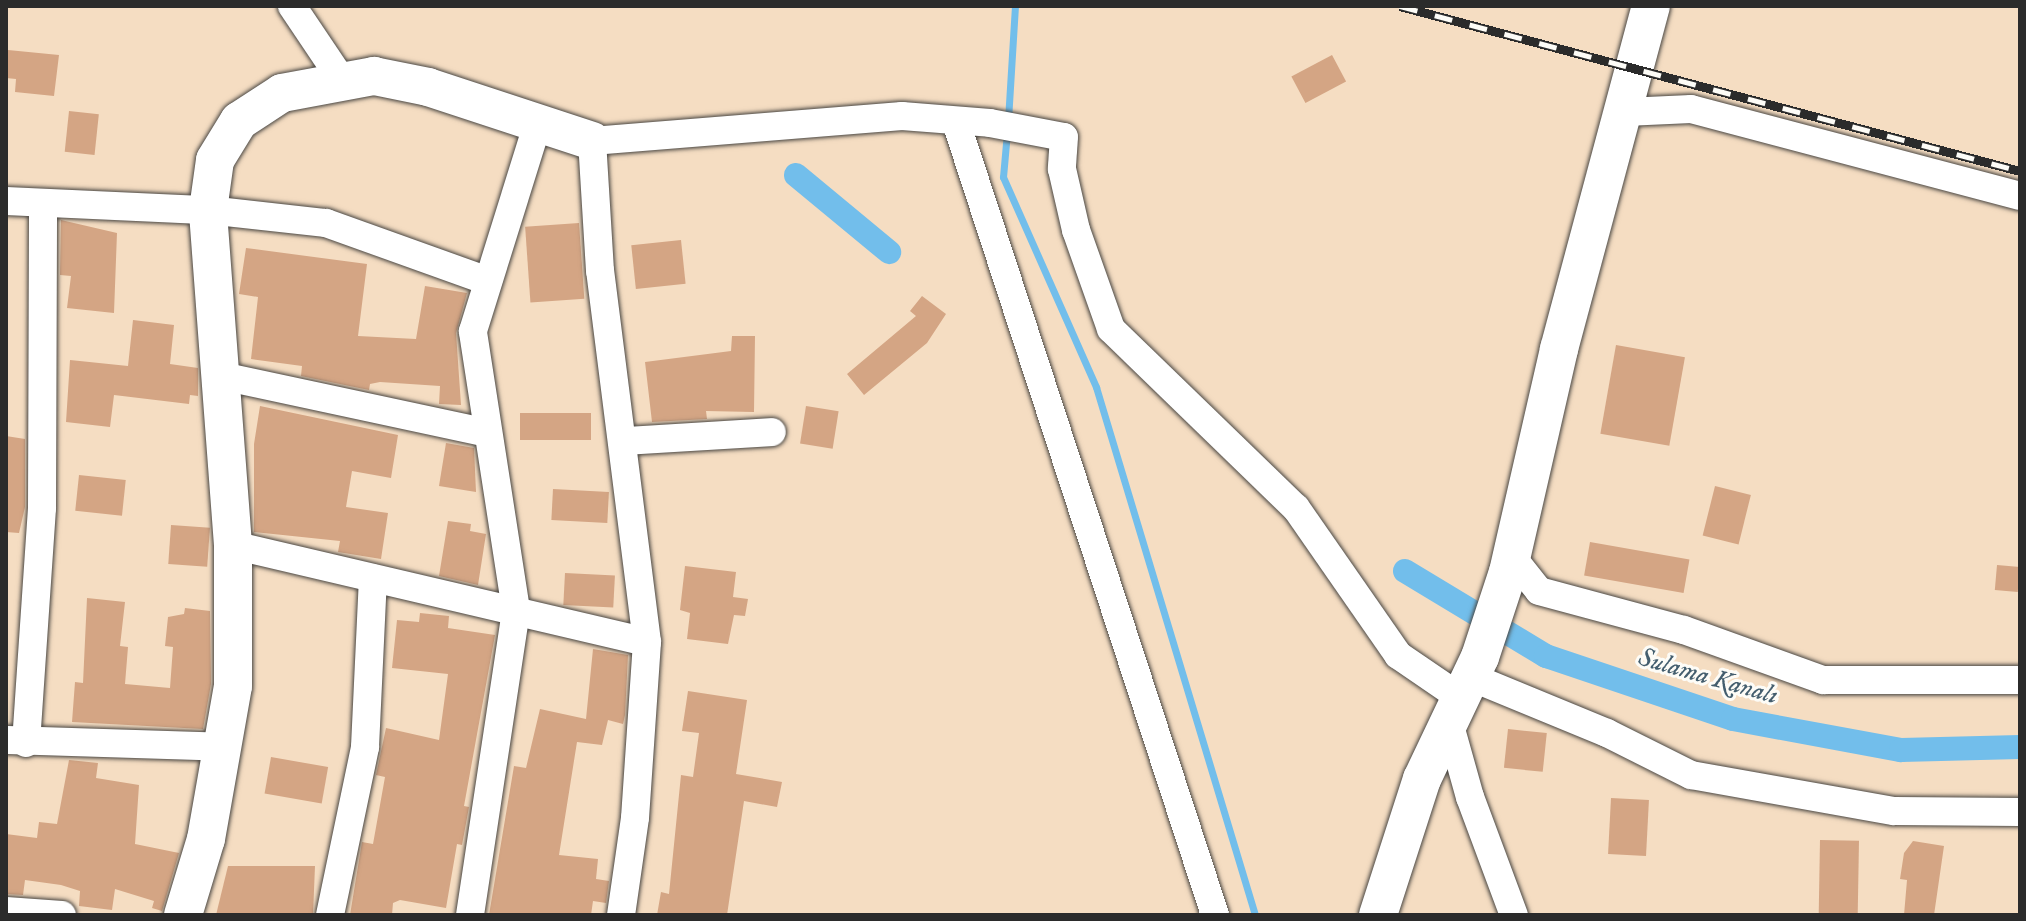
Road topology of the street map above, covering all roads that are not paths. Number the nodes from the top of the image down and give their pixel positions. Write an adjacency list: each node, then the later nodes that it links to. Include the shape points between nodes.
1 (292, 6): 3 (street)
2 (1651, 6): 4 (street)
3 (341, 79): 5 (street, via 374,76 428,87); 11 (street, via 282,93 239,121 215,160)
4 (1625, 112): 8 (street, via 1691,109); 18 (street, via 1559,349)
5 (538, 122): 7 (street); 12 (street)
6 (956, 122): 7 (street, via 902,116); 23 (street, via 1064,137 1062,169 1072,215 1111,329 1296,508 1398,655); 33 (street)
7 (592, 141): 16 (street, via 600,271)
8 (2020, 196)
9 (6, 201): 10 (street)
10 (43, 205): 11 (street); 24 (street, via 42,508)
11 (208, 210): 12 (street, via 326,223); 13 (street)
12 (488, 281): 15 (street, via 473,331)
13 (222, 376): 15 (street); 17 (street)
14 (772, 432): 16 (street)
15 (487, 433): 20 (street)
16 (625, 441): 21 (street)
17 (233, 545): 19 (street); 25 (street, via 233,686)
18 (1510, 565): 22 (street, via 1539,591 1684,630 1823,680); 23 (street)
19 (373, 578): 20 (street); 30 (street, via 365,747)
20 (516, 610): 21 (street); 31 (street)
21 (647, 642): 32 (street, via 635,818)
22 (2020, 680)
23 (1465, 688): 26 (street, via 1607,733 1691,775 1894,811); 34 (street, via 1422,779); 35 (street, via 1470,797)
24 (16, 741): 25 (street)
25 (225, 747): 29 (street)
26 (2020, 812)
27 (6, 911): 28 (street)
28 (62, 915)
29 (183, 915)
30 (330, 915)
31 (470, 915)
32 (621, 915)
33 (1215, 915)
34 (1378, 915)
35 (1514, 915)

